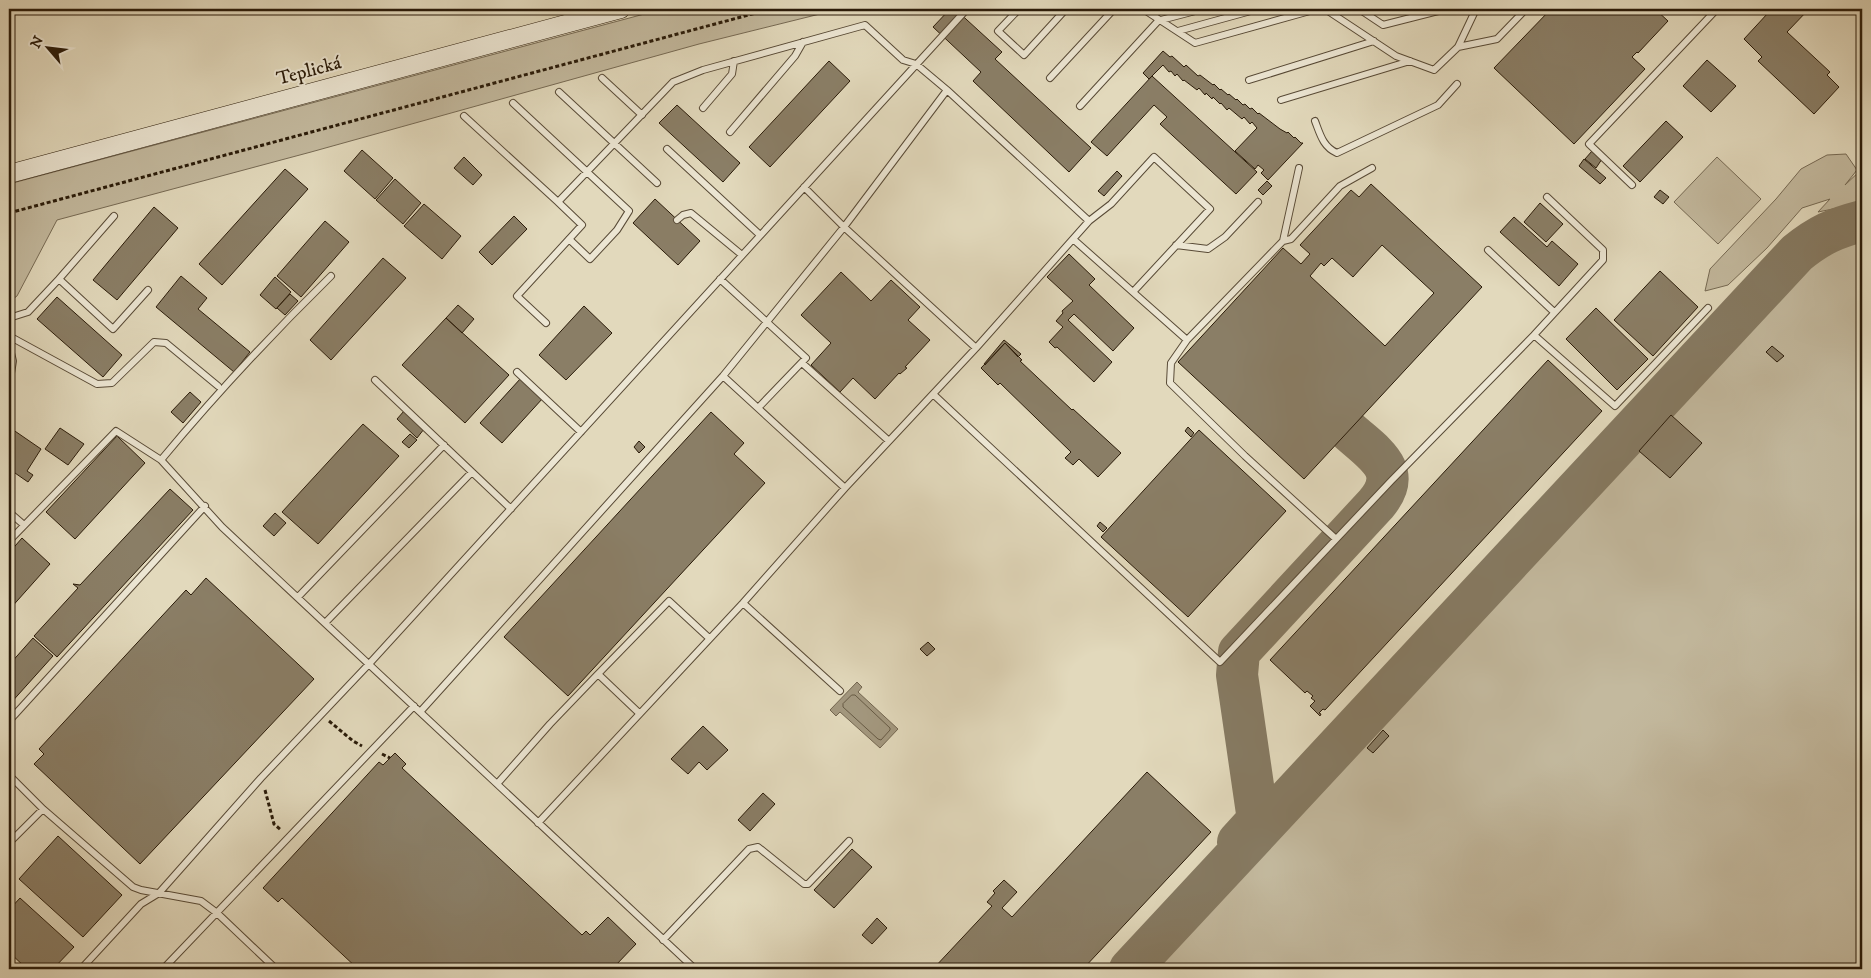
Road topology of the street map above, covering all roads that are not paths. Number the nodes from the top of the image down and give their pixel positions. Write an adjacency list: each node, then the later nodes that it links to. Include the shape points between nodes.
1 (621, 9): 43 (main road, Teplická)
2 (966, 9): 23 (lane)
3 (1019, 9): 4 (lane, via 998,31 1024,55)
4 (1066, 9)
5 (1114, 9): 25 (lane)
6 (1143, 9): 16 (lane)
7 (1203, 9): 16 (lane)
8 (1258, 9): 17 (lane)
9 (1317, 9): 17 (lane, via 1195,43)
10 (1325, 9): 18 (lane)
11 (1359, 9): 12 (lane, via 1384,24)
12 (1446, 9)
13 (1476, 9): 20 (lane)
14 (1526, 9): 20 (lane, via 1497,39)
15 (1717, 9): 45 (lane, via 1589,144)
16 (1160, 20): 17 (lane); 32 (lane)
17 (1178, 31)
18 (1374, 41): 22 (lane); 26 (lane)
19 (803, 42): 21 (lane); 23 (lane, via 865,25 903,60); 37 (lane, via 795,56)
20 (1458, 46): 22 (lane, via 1434,70)
21 (734, 61): 33 (lane, via 732,74); 34 (lane, via 673,82)
22 (1410, 61): 30 (lane)
23 (916, 64): 28 (lane); 46 (lane)
24 (602, 78): 34 (lane)
25 (1050, 78)
26 (1250, 80)
27 (1457, 84): 36 (lane, via 1438,105 1337,153 1330,150 1321,138)
28 (946, 90): 52 (lane); 53 (lane)
29 (559, 92): 38 (lane)
30 (1281, 100)
31 (513, 103): 42 (lane)
32 (1080, 106)
33 (703, 108)
34 (642, 115): 38 (lane)
35 (464, 116): 48 (lane)
36 (1315, 121)
37 (730, 132)
38 (615, 143): 42 (lane); 44 (lane)
39 (667, 149): 54 (lane)
40 (1299, 168): 57 (lane)
41 (1372, 168): 57 (lane, via 1340,186 1292,239)
42 (587, 172): 48 (lane); 55 (lane, via 629,211 617,230 590,259)
43 (9, 174)
44 (657, 183)
45 (1632, 184)
46 (804, 187): 53 (lane); 54 (lane)
47 (1548, 197): 67 (lane, via 1602,250 1603,260)
48 (558, 202): 55 (lane, via 582,225)
49 (1258, 202): 58 (lane, via 1208,249)
50 (114, 216): 62 (lane)
51 (677, 220): 60 (lane, via 692,213)
52 (1089, 221): 56 (lane); 58 (lane, via 1111,204 1154,157 1210,209)
53 (844, 227): 69 (lane); 75 (lane)
54 (760, 235): 60 (lane)
55 (569, 239): 70 (lane, via 517,296)
56 (1073, 239): 65 (lane); 75 (lane)
57 (1283, 241): 73 (lane)
58 (1176, 245): 65 (lane)
59 (1488, 250): 67 (lane)
60 (742, 255): 63 (lane)
61 (331, 276): 87 (lane, via 208,403)
62 (59, 279): 64 (lane, via 113,329); 68 (lane, via 28,312)
63 (720, 279): 69 (lane); 84 (lane)
64 (148, 290)
65 (1132, 292): 73 (lane)
66 (1708, 308): 71 (lane, via 1615,406)
67 (1554, 312): 71 (lane)
68 (9, 318)
69 (767, 321): 76 (lane, via 806,358); 78 (lane)
70 (546, 324)
71 (1534, 335): 94 (lane)
72 (9, 336): 81 (lane, via 97,384 112,383 154,342 166,343)
73 (1187, 340): 94 (lane, via 1171,363 1170,383)
74 (9, 345): 80 (lane, via 13,361)
75 (976, 348): 82 (lane)
76 (802, 363): 83 (lane); 85 (lane)
77 (517, 372): 84 (lane)
78 (722, 376): 83 (lane); 104 (lane)
79 (374, 380): 86 (lane)
80 (9, 386)
81 (218, 386)
82 (933, 394): 85 (lane); 94 (lane, via 1220,662)
83 (758, 408): 89 (lane)
84 (581, 432): 91 (lane)
85 (889, 441): 89 (lane)
86 (444, 445): 88 (lane); 96 (lane)
87 (161, 460): 90 (lane); 93 (lane, via 116,431)
88 (472, 472): 91 (lane); 98 (lane)
89 (845, 488): 97 (lane)
90 (205, 506): 96 (lane, via 222,527); 106 (lane)
91 (511, 509): 100 (lane)
92 (9, 512): 93 (lane)
93 (24, 525): 95 (lane)
94 (1336, 539)
95 (9, 541)
96 (298, 597): 98 (lane)
97 (743, 603): 99 (lane); 102 (lane)
98 (325, 623): 100 (lane)
99 (709, 638): 101 (lane, via 669,601); 105 (lane)
100 (370, 664): 103 (lane); 113 (lane, via 261,778)
101 (598, 674): 105 (lane); 108 (lane)
102 (840, 691)
103 (414, 706): 104 (lane); 114 (lane)
104 (420, 712): 108 (lane)
105 (639, 713): 110 (lane)
106 (9, 721)
107 (9, 775): 109 (lane)
108 (497, 784): 110 (lane)
109 (43, 809): 112 (lane); 113 (lane, via 133,888)
110 (538, 823): 115 (lane)
111 (849, 841): 115 (lane, via 808,884 758,847 749,849)
112 (9, 843)
113 (159, 893): 114 (lane, via 200,900); 116 (lane, via 141,904)
114 (217, 913): 117 (lane); 118 (lane)
115 (663, 940): 119 (lane)
116 (81, 969)
117 (163, 969)
118 (276, 969)
119 (695, 969)

